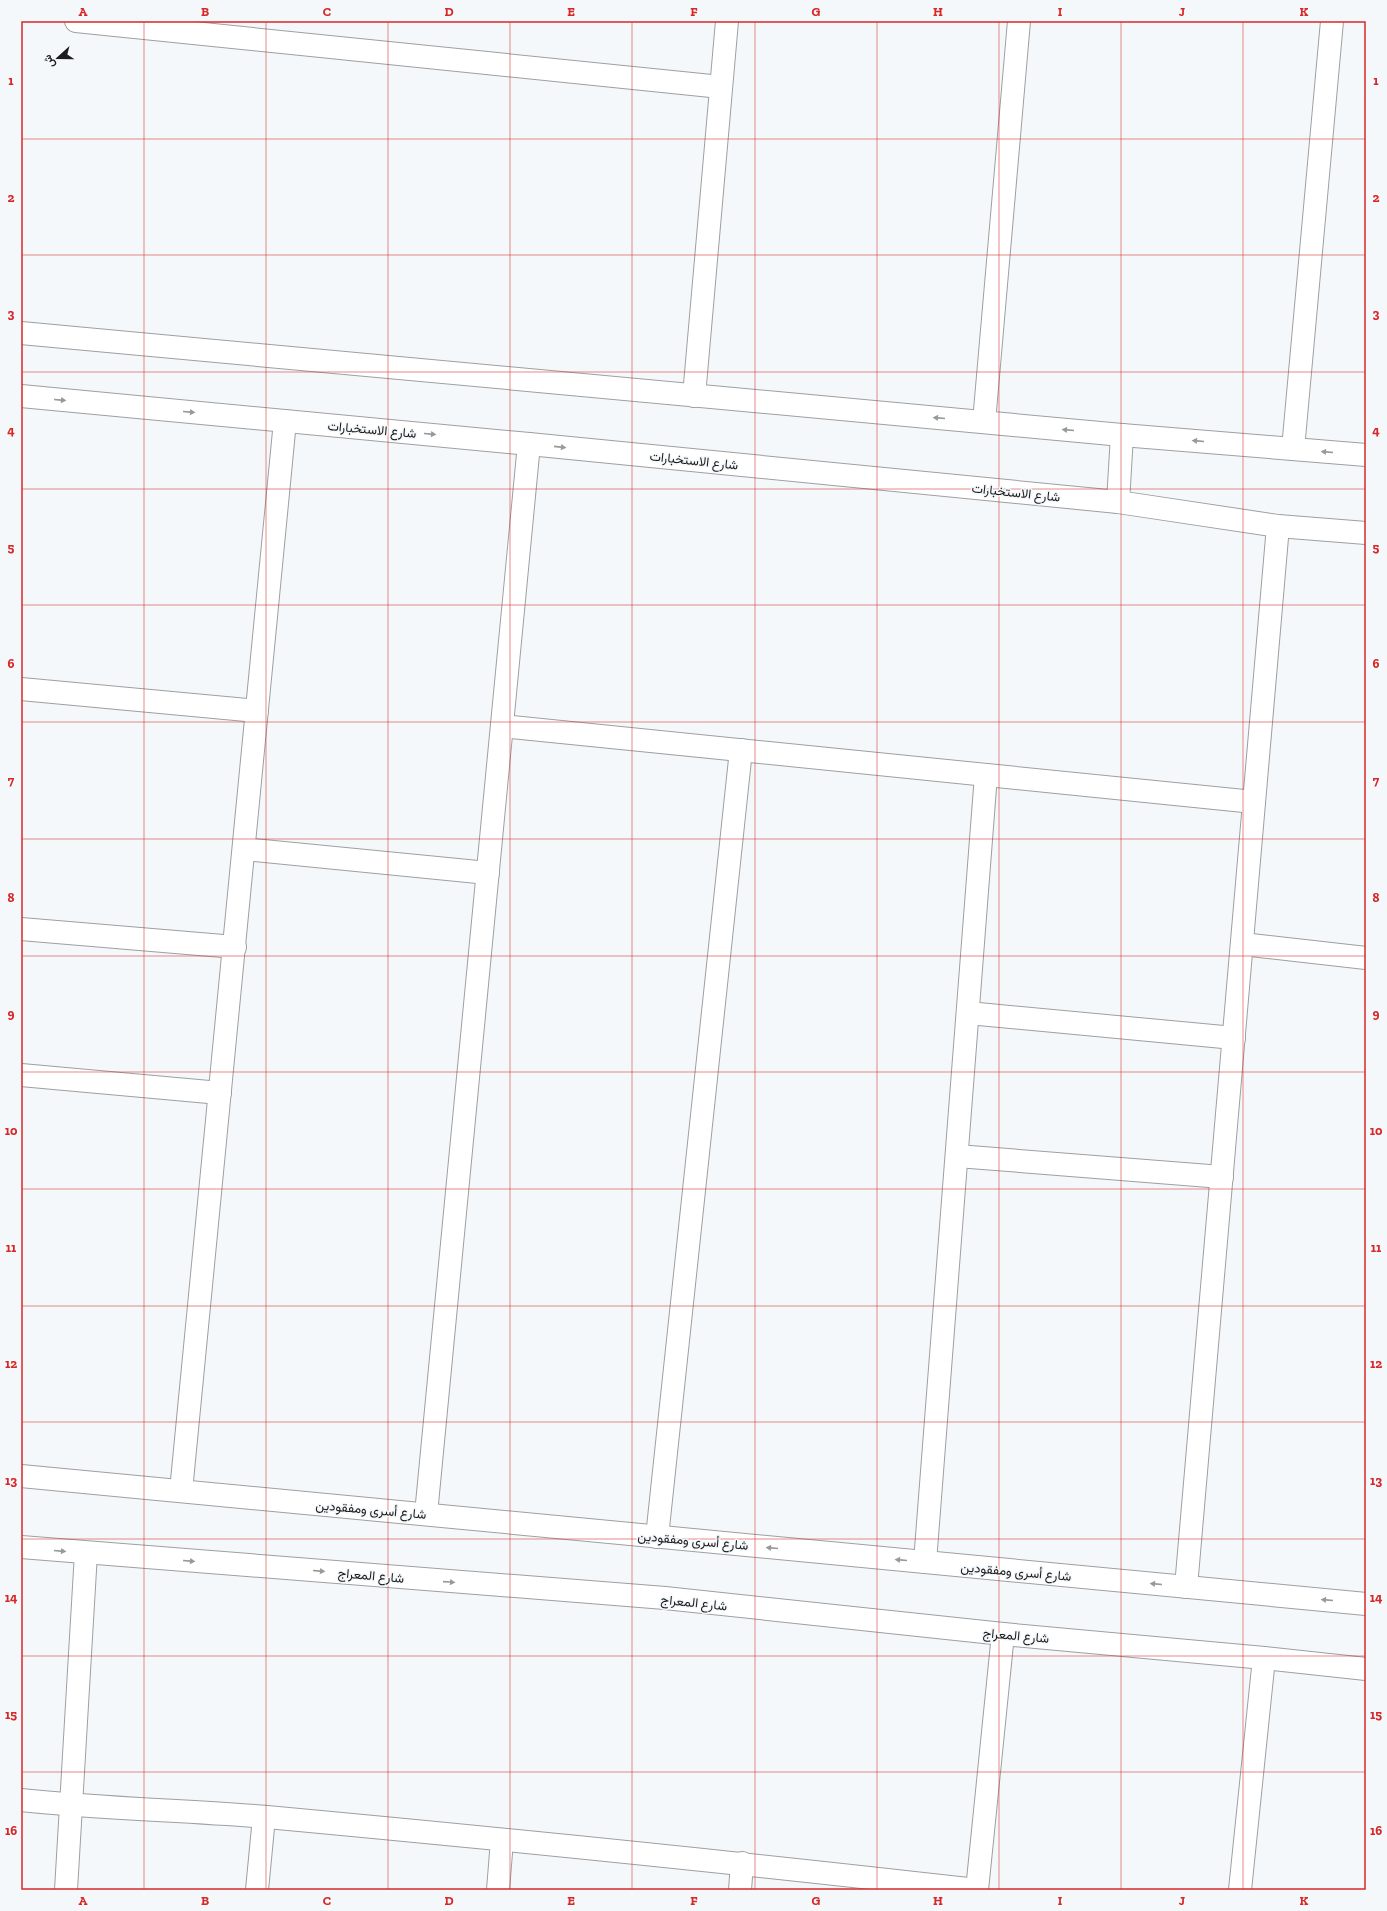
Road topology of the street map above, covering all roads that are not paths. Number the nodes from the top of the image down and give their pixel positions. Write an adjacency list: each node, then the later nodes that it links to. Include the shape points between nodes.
1 (76, 21): 5 (street)
2 (727, 21): 6 (street)
3 (1019, 21): 11 (street)
4 (1332, 21): 14 (street)
5 (204, 28): 6 (street)
6 (721, 87): 9 (street)
7 (21, 333): 9 (street)
8 (21, 396): 10 (street, شارع الاستخبارات, one-way to 10)
9 (694, 396): 11 (street, one-way to 9)
10 (285, 421): 13 (street, شارع الاستخبارات, one-way to 13); 20 (street)
11 (984, 422): 12 (street, one-way to 11)
12 (1122, 435): 14 (street, one-way to 12); 16 (street)
13 (529, 444): 16 (street, شارع الاستخبارات, one-way to 16); 21 (street)
14 (1293, 449): 15 (street, one-way to 14)
15 (1366, 455)
16 (1118, 502): 17 (street, شارع الاستخبارات)
17 (1278, 526): 18 (street, شارع الاستخبارات); 24 (street)
18 (1366, 532)
19 (21, 689): 20 (street)
20 (257, 710): 25 (street)
21 (502, 726): 22 (street); 26 (street)
22 (741, 750): 23 (street); 40 (street)
23 (986, 775): 24 (street); 31 (street)
24 (1254, 802): 28 (street)
25 (244, 849): 26 (street); 29 (street)
26 (488, 873): 39 (street)
27 (21, 929): 29 (street)
28 (1242, 944): 30 (street); 32 (street)
29 (235, 947): 34 (street)
30 (1366, 958)
31 (968, 1013): 32 (street); 35 (street)
32 (1234, 1038): 36 (street)
33 (21, 1075): 34 (street)
34 (220, 1093): 38 (street)
35 (957, 1156): 36 (street); 43 (street)
36 (1222, 1177): 44 (street)
37 (21, 1476): 38 (street, شارع أسرى ومفقودين)
38 (181, 1491): 39 (street, شارع أسرى ومفقودين)
39 (426, 1514): 40 (street, شارع أسرى ومفقودين)
40 (657, 1537): 43 (street, شارع أسرى ومفقودين, one-way to 40)
41 (21, 1547): 42 (street, شارع المعراج, one-way to 42)
42 (86, 1553): 46 (street, شارع المعراج, one-way to 46, via 657,1598); 50 (street)
43 (925, 1562): 44 (street, شارع أسرى ومفقودين, one-way to 43)
44 (1186, 1587): 45 (street, شارع أسرى ومفقودين, one-way to 44)
45 (1366, 1604)
46 (1003, 1634): 47 (street, شارع المعراج); 58 (street)
47 (1264, 1658): 48 (street, شارع المعراج); 59 (street)
48 (1366, 1669)
49 (21, 1800): 50 (street)
50 (71, 1805): 51 (street); 54 (street)
51 (264, 1817): 52 (street); 55 (street)
52 (502, 1840): 53 (street); 56 (street)
53 (742, 1863): 57 (street); 58 (street)
54 (66, 1890)
55 (257, 1890)
56 (498, 1890)
57 (740, 1890)
58 (977, 1890)
59 (1240, 1890)

